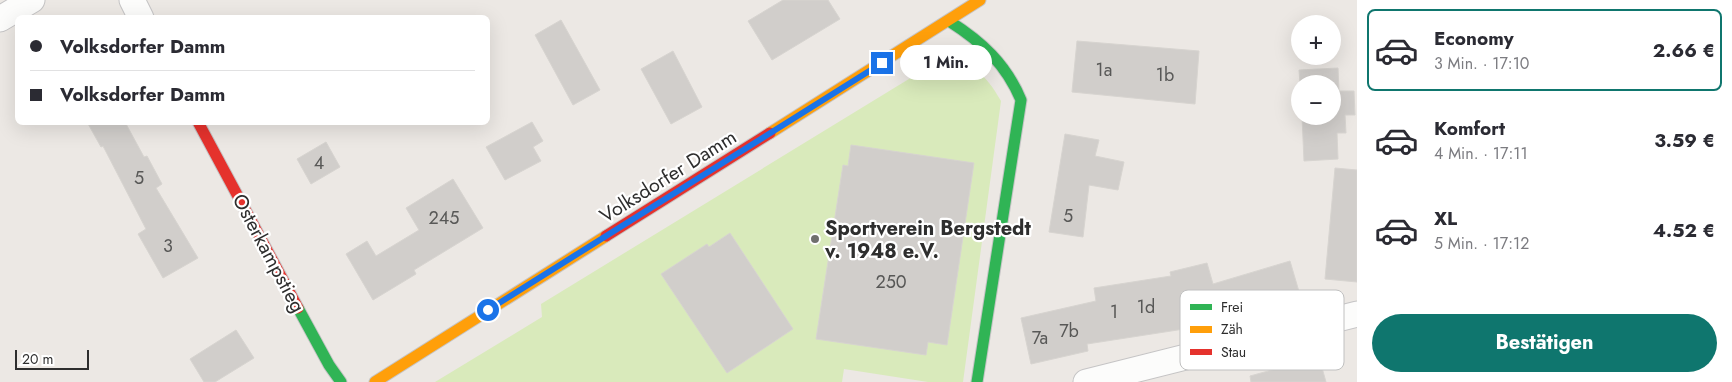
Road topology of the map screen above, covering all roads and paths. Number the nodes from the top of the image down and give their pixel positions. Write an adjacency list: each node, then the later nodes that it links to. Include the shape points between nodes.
1 (32, 0): 5 (street)
2 (132, 0): 4 (street)
3 (980, 0): 6 (main road, Volksdorfer Damm)
4 (140, 15)
5 (0, 19)
6 (949, 21): 12 (main road, Volksdorfer Damm); 13 (main road, via 981,41 993,53 1005,68 1021,100)
7 (200, 125): 11 (main road, Osterkampstieg)
8 (1357, 314): 9 (street)
9 (1344, 317)
10 (1180, 358): 14 (street)
11 (341, 382)
12 (375, 382)
13 (977, 382)
14 (1086, 382)

